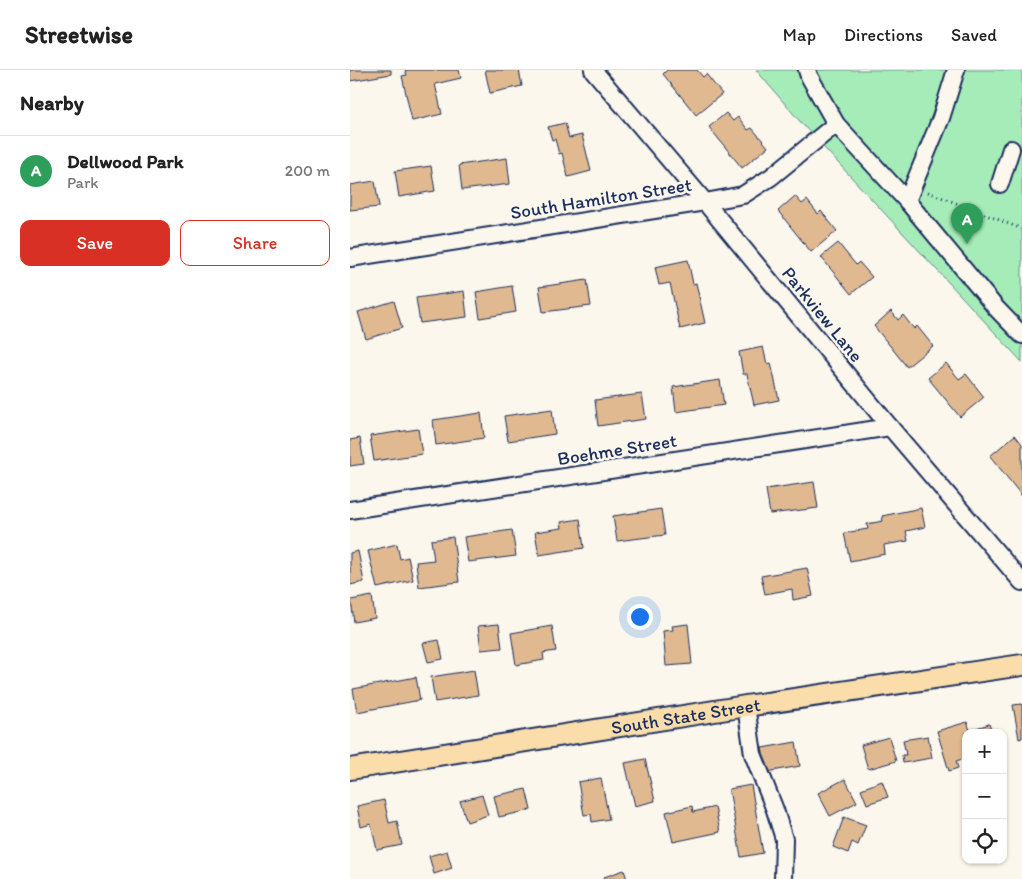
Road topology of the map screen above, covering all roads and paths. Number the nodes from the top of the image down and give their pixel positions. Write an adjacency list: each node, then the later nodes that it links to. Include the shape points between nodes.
1 (593, 70): 8 (street, Parkview Lane)
2 (807, 70): 4 (street)
3 (956, 70): 7 (street)
4 (836, 124): 7 (street); 8 (street, South Hamilton Street, via 771,177 743,195)
5 (1011, 149): 6 (street)
6 (1000, 184)
7 (910, 194): 9 (path); 11 (street, via 996,308)
8 (705, 202): 10 (street, South Hamilton Street); 12 (street, Parkview Lane)
9 (1022, 229)
10 (350, 258)
11 (1022, 335)
12 (890, 427): 13 (street, Boehme Street); 14 (street, Parkview Lane)
13 (350, 510)
14 (1022, 582)
15 (1022, 665): 16 (main road, South State Street)
16 (746, 706): 17 (main road, South State Street); 18 (street, via 753,754 784,839)
17 (350, 769)
18 (783, 879)

